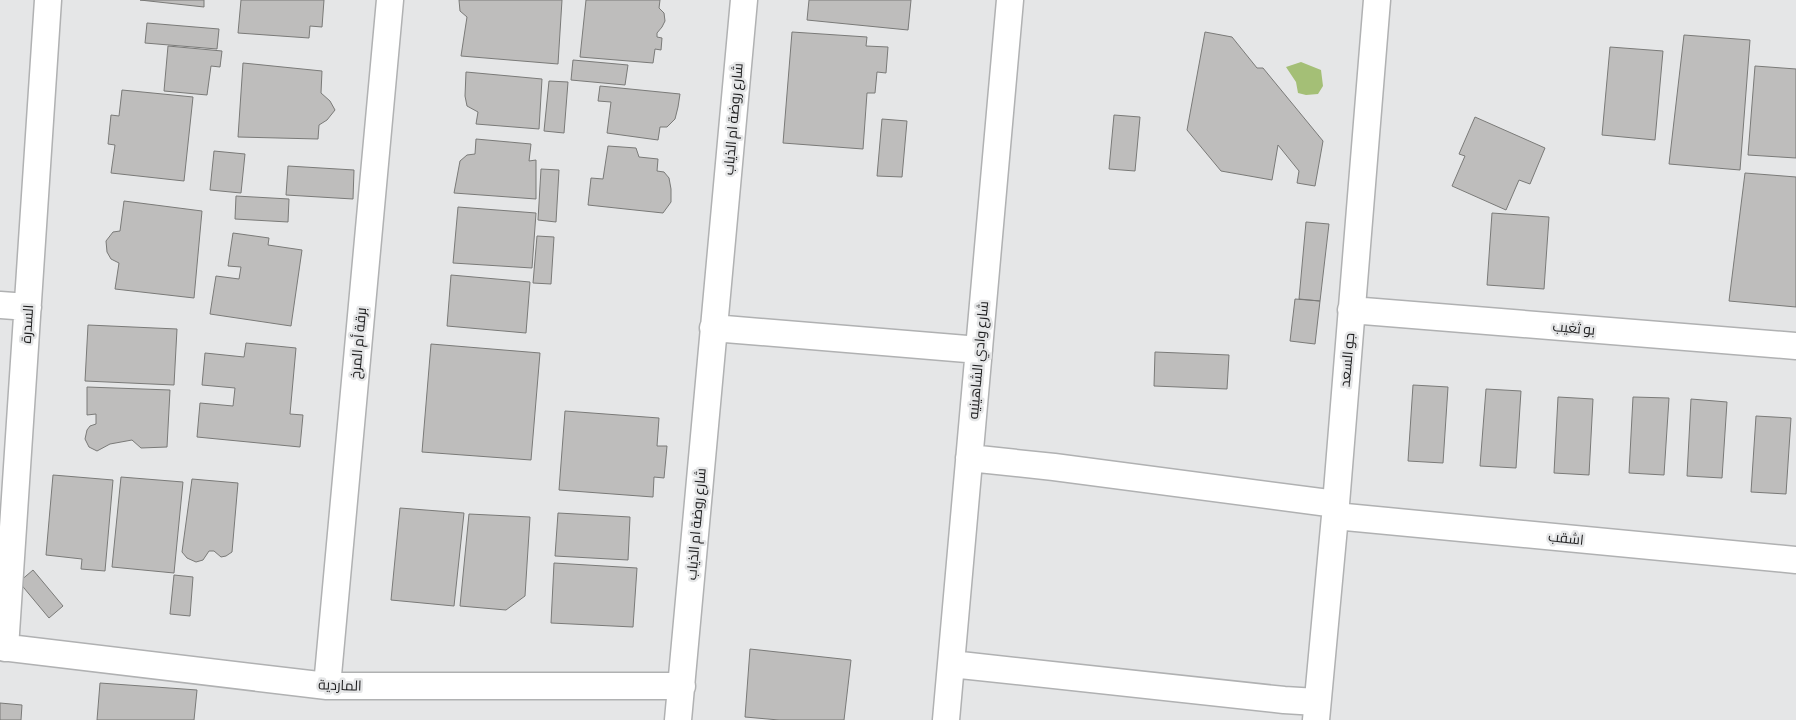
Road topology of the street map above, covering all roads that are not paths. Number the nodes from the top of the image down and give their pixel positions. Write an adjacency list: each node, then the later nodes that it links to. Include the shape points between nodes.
1 (48, 0): 7 (street, السدرة)
2 (390, 0): 17 (street, برقة أم المرخ)
3 (744, 0): 9 (street, شارع روضة ام الذياب)
4 (1010, 0): 11 (street, شارع وادي الشاهينيه)
5 (1377, 0): 8 (street, جو السعد)
6 (0, 305): 7 (street)
7 (28, 307): 15 (street, السدرة)
8 (1351, 310): 10 (street, بو ثغيب); 13 (street, جو السعد)
9 (713, 328): 11 (street); 18 (street, شارع روضة ام الذياب)
10 (1796, 346)
11 (979, 350): 12 (street, شارع وادي الشاهينيه)
12 (970, 458): 13 (street, اشقب, via 1054,467); 16 (street, شارع وادي الشاهينيه)
13 (1335, 510): 14 (street, اشقب); 19 (street, جو السعد)
14 (1796, 560)
15 (3, 647): 17 (street, الماردية)
16 (951, 664): 19 (street); 21 (street, شارع وادي الشاهينيه)
17 (327, 686): 18 (street, الماردية)
18 (682, 686): 20 (street, شارع روضة ام الذياب)
19 (1317, 711)
20 (678, 720)
21 (946, 720)

